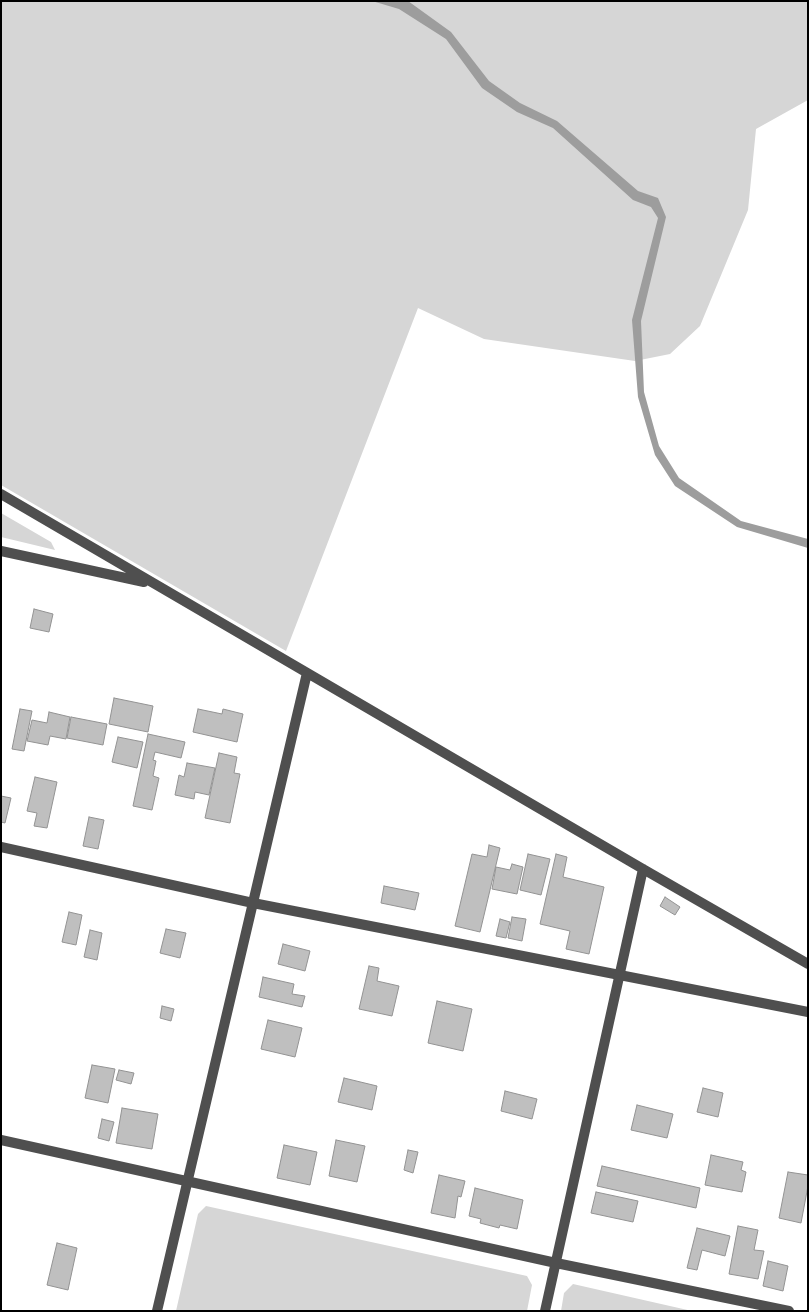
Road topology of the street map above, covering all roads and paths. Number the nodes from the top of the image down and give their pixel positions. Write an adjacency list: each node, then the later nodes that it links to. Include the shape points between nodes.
1 (1, 494): 3 (street)
2 (1, 551): 3 (street)
3 (154, 584): 4 (street)
4 (307, 673): 6 (street); 7 (street)
5 (1, 847): 7 (street)
6 (643, 869): 8 (street); 9 (street)
7 (253, 903): 9 (street); 12 (street)
8 (808, 964)
9 (619, 975): 10 (street); 13 (street)
10 (808, 1012)
11 (1, 1140): 12 (street)
12 (188, 1181): 13 (street); 14 (street)
13 (556, 1263): 15 (street); 16 (street)
14 (157, 1311)
15 (545, 1311)
16 (789, 1311)

